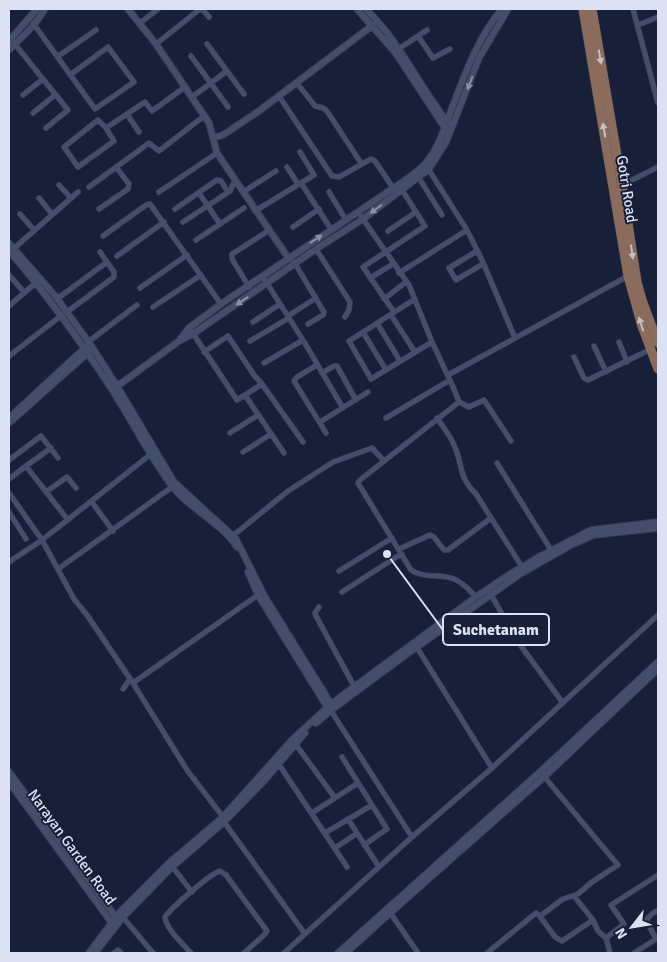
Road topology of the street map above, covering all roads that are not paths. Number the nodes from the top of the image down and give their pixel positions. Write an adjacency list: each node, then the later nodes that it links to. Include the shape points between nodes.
1 (37, 9): 15 (street)
2 (45, 9): 20 (street)
3 (128, 9): 16 (street)
4 (158, 9): 16 (street)
5 (201, 9): 13 (street); 25 (street)
6 (357, 9): 18 (street)
7 (366, 9): 29 (street)
8 (502, 9): 48 (street, via 470,61)
9 (508, 9): 51 (street, one-way to 51, via 479,58)
10 (582, 9): 17 (main road, Gotri Road)
11 (592, 9): 17 (main road, Gotri Road)
12 (633, 9): 19 (street)
13 (208, 17)
14 (658, 17): 19 (street)
15 (30, 18): 20 (street); 24 (street)
16 (140, 23): 25 (street)
17 (590, 24): 66 (main road, Gotri Road)
18 (373, 25): 29 (street); 35 (street)
19 (638, 25): 43 (street)
20 (36, 28): 24 (street); 31 (street)
21 (96, 30): 31 (street)
22 (428, 30): 23 (street)
23 (418, 36): 27 (street, via 432,58); 29 (street)
24 (12, 43): 28 (street); 34 (street)
25 (156, 44): 37 (street)
26 (207, 44): 32 (street)
27 (450, 49)
28 (9, 50)
29 (397, 50): 48 (street); 51 (street)
30 (191, 56): 36 (street)
31 (57, 57): 33 (street)
32 (227, 71): 36 (street); 38 (street)
33 (70, 75): 33 (street, via 95,110 134,82 108,47)
34 (43, 79): 39 (street); 40 (street)
35 (297, 83): 41 (street); 56 (street, via 315,106 326,111)
36 (210, 84): 42 (street); 44 (street)
37 (185, 87): 42 (street); 46 (street, via 152,111 145,102)
38 (244, 94)
39 (23, 95)
40 (56, 95): 45 (street); 49 (street, via 68,110)
41 (279, 96): 53 (street, via 223,135); 56 (street, via 332,176 339,177)
42 (192, 98): 47 (street)
43 (658, 103)
44 (228, 107)
45 (33, 113)
46 (127, 114): 50 (street); 52 (street)
47 (204, 116): 53 (street); 58 (street, via 159,151 149,143)
48 (448, 122): 51 (street)
49 (46, 128)
50 (106, 128): 50 (street, via 98,120 64,147 78,167 114,141)
51 (449, 130): 57 (street, via 442,150)
52 (139, 132)
53 (213, 138): 55 (street)
54 (300, 152): 64 (street, via 314,175)
55 (217, 153): 63 (street); 71 (street)
56 (361, 163): 68 (street, via 373,159)
57 (427, 166): 62 (street); 68 (street); 97 (street)
58 (116, 167): 67 (street); 80 (street, via 129,184 128,189)
59 (287, 167): 64 (street)
60 (658, 167): 66 (street)
61 (276, 171): 73 (street)
62 (419, 178): 69 (street); 88 (street)
63 (235, 180): 72 (street); 73 (street)
64 (300, 184): 82 (street); 83 (street)
65 (59, 185): 77 (street)
66 (618, 185): 116 (main road, Gotri Road, via 620,239); 148 (main road, Gotri Road, one-way to 148, via 637,282)
67 (89, 187)
68 (393, 188): 84 (street)
69 (402, 190): 85 (street); 89 (street, one-way to 89)
70 (78, 192): 77 (street)
71 (159, 192)
72 (228, 192): 75 (street, via 217,180); 78 (street)
73 (243, 192): 83 (street)
74 (329, 192): 90 (street)
75 (199, 193): 78 (street); 81 (street)
76 (39, 198): 87 (street)
77 (71, 198): 87 (street)
78 (208, 205): 92 (street); 93 (street)
79 (244, 208): 93 (street)
80 (99, 209)
81 (175, 209)
82 (319, 209): 94 (street); 95 (street)
83 (255, 211): 98 (street)
84 (358, 212): 89 (street); 90 (street)
85 (416, 212): 99 (street); 106 (street, via 425,226)
86 (20, 214): 96 (street)
87 (52, 214): 96 (street)
88 (442, 215)
89 (363, 219): 102 (street); 106 (street)
90 (346, 220): 95 (street)
91 (164, 222): 100 (street, via 148,204); 107 (street); 108 (street)
92 (184, 222)
93 (220, 224): 101 (street)
94 (293, 227)
95 (331, 229): 109 (street, one-way to 95)
96 (34, 230): 103 (street)
97 (467, 230): 104 (street); 113 (street)
98 (268, 231): 109 (street); 122 (street, via 232,254)
99 (388, 231)
100 (103, 236)
101 (196, 240)
102 (316, 248): 109 (street); 137 (street, via 350,302)
103 (10, 249): 119 (street)
104 (477, 251): 112 (street); 112 (street, via 449,268 456,280)
105 (100, 252): 110 (street)
106 (385, 253): 111 (street); 118 (street, via 363,267)
107 (187, 255): 115 (street); 123 (street)
108 (117, 256)
109 (292, 260): 117 (street); 121 (street); 126 (street)
110 (107, 262): 125 (street); 134 (street, via 114,272 113,278)
111 (393, 264): 113 (street); 118 (street)
112 (484, 264): 143 (street)
113 (399, 273): 120 (street)
114 (9, 275): 124 (street)
115 (201, 275): 129 (street); 133 (street)
116 (628, 276): 143 (street); 151 (main road, Gotri Road, one-way to 116)
117 (263, 277): 121 (street); 122 (street)
118 (370, 278): 127 (street)
119 (39, 280): 124 (street); 125 (street); 134 (street)
120 (406, 282): 127 (street); 128 (street)
121 (267, 284): 130 (street); 141 (street, one-way to 141)
122 (249, 287): 129 (street)
123 (140, 288)
124 (24, 292): 131 (street)
125 (56, 297): 134 (street)
126 (316, 298): 136 (street); 139 (street, via 324,314)
127 (384, 299): 135 (street)
128 (415, 299): 135 (street); 146 (street)
129 (221, 304): 141 (street)
130 (280, 304): 136 (street); 138 (street)
131 (9, 306)
132 (137, 306): 150 (street)
133 (153, 307)
134 (64, 314): 150 (street); 154 (street)
135 (392, 314): 140 (street); 153 (street)
136 (288, 317): 144 (street); 145 (street)
137 (345, 317)
138 (253, 322)
139 (308, 324)
140 (377, 324): 142 (street); 156 (street)
141 (191, 330): 152 (street); 166 (street)
142 (363, 332): 161 (street); 161 (street, via 349,342 371,379)
143 (515, 338): 164 (street)
144 (303, 340): 158 (street); 159 (street)
145 (250, 341)
146 (432, 342): 153 (street); 164 (street)
147 (619, 342): 157 (street)
148 (658, 343)
149 (594, 346): 162 (street)
150 (88, 347): 166 (street); 173 (street); 177 (street)
151 (650, 350): 157 (street); 160 (main road, Gotri Road)
152 (204, 352): 165 (street, via 228,336); 168 (street, via 237,400)
153 (415, 352): 156 (street)
154 (9, 356)
155 (574, 356): 162 (street, via 586,380)
156 (400, 361): 161 (street)
157 (627, 362): 162 (street)
158 (264, 363)
159 (316, 365): 163 (street); 176 (street, via 294,381)
160 (658, 369)
161 (386, 370)
162 (606, 372)
163 (322, 373): 169 (street, via 337,366); 171 (street)
164 (449, 377): 170 (street); 174 (street)
165 (262, 384): 168 (street); 182 (street)
166 (114, 388): 186 (street); 205 (street, via 174,482)
167 (368, 392): 169 (street)
168 (245, 395): 172 (street)
169 (356, 400): 171 (street)
170 (458, 402): 175 (street); 181 (street, via 469,407 484,400)
171 (343, 408): 176 (street)
172 (258, 415): 178 (street); 180 (street)
173 (9, 418)
174 (386, 418)
175 (437, 418): 189 (street); 200 (street, via 454,444 463,478)
176 (320, 422): 179 (street)
177 (9, 423)
178 (230, 433)
179 (326, 433)
180 (271, 434): 184 (street); 185 (street)
181 (512, 441)
182 (303, 442)
183 (51, 448): 187 (street); 188 (street, via 41,436); 191 (street)
184 (243, 452)
185 (284, 453)
186 (151, 454): 193 (street); 198 (street)
187 (58, 458)
188 (9, 460)
189 (384, 461): 205 (street, via 372,448 333,462 288,491); 206 (street, via 358,483)
190 (497, 463): 209 (street)
191 (26, 466): 192 (street); 195 (street)
192 (9, 479)
193 (172, 486): 204 (street); 205 (street)
194 (76, 488): 195 (street, via 67,477)
195 (46, 492): 201 (street)
196 (9, 493): 197 (street)
197 (11, 500): 208 (street)
198 (91, 501): 201 (street); 204 (street)
199 (9, 512): 207 (street)
200 (491, 518): 210 (street, via 448,550 444,550 430,535); 212 (street)
201 (68, 520): 208 (street)
202 (658, 522): 209 (street, via 597,528)
203 (658, 528): 216 (street, via 586,538)
204 (113, 531): 213 (street)
205 (231, 537): 217 (street); 227 (street)
206 (392, 538): 210 (street); 214 (street)
207 (26, 539)
208 (42, 540): 211 (street); 213 (street)
209 (551, 550): 212 (street)
210 (400, 552): 215 (street); 218 (street, via 414,573 453,578)
211 (9, 562)
212 (522, 567): 216 (street)
213 (58, 569): 223 (street, via 74,599)
214 (339, 571)
215 (342, 592)
216 (489, 592): 218 (street); 221 (street); 226 (street, via 523,648)
217 (258, 595): 223 (street); 227 (street)
218 (476, 597): 221 (street)
219 (319, 607): 224 (street, via 316,616)
220 (658, 615): 226 (street)
221 (415, 646): 224 (street); 227 (street); 231 (street)
222 (658, 667): 233 (street)
223 (132, 681): 225 (street); 239 (street, via 187,770)
224 (354, 686): 227 (street)
225 (123, 689)
226 (563, 703): 231 (street)
227 (331, 709): 228 (street); 243 (street)
228 (293, 742): 230 (street); 236 (street); 239 (street)
229 (342, 757): 235 (street)
230 (278, 763): 238 (street); 239 (street, via 264,781)
231 (492, 768): 243 (street)
232 (9, 772): 255 (street)
233 (542, 774): 251 (street, via 618,865); 253 (street)
234 (9, 782): 255 (street, Narayan Garden Road)
235 (358, 783): 236 (street); 237 (street)
236 (335, 798): 238 (street)
237 (372, 804): 240 (street); 244 (street, via 387,829)
238 (312, 813): 241 (street)
239 (223, 819): 246 (street); 257 (street)
240 (348, 819): 241 (street); 242 (street)
241 (325, 833): 245 (street)
242 (356, 834): 244 (street); 245 (street)
243 (412, 837): 248 (street)
244 (364, 846): 248 (street)
245 (335, 848): 247 (street)
246 (170, 865): 250 (street); 255 (street)
247 (347, 867)
248 (378, 867): 257 (street)
249 (658, 874): 258 (street, via 610,905 624,924)
250 (192, 892): 264 (street, via 167,914 165,920); 265 (street, via 218,871 224,872 266,930)
251 (574, 896): 254 (street, via 563,899); 256 (street)
252 (658, 910): 272 (street, via 646,920 656,939)
253 (388, 911): 267 (street); 268 (street); 269 (street)
254 (540, 916): 256 (street, via 555,937 562,941); 270 (street, via 533,914)
255 (117, 920): 259 (street); 260 (street); 263 (street)
256 (593, 920): 258 (street)
257 (305, 934): 266 (street)
258 (606, 938): 271 (street)
259 (89, 953)
260 (95, 953)
261 (114, 953): 262 (street, via 118,950)
262 (121, 953)
263 (153, 953)
264 (191, 953)
265 (244, 953)
266 (284, 953)
267 (338, 953)
268 (346, 953)
269 (418, 953)
270 (487, 953)
271 (610, 953)
272 (634, 953)

